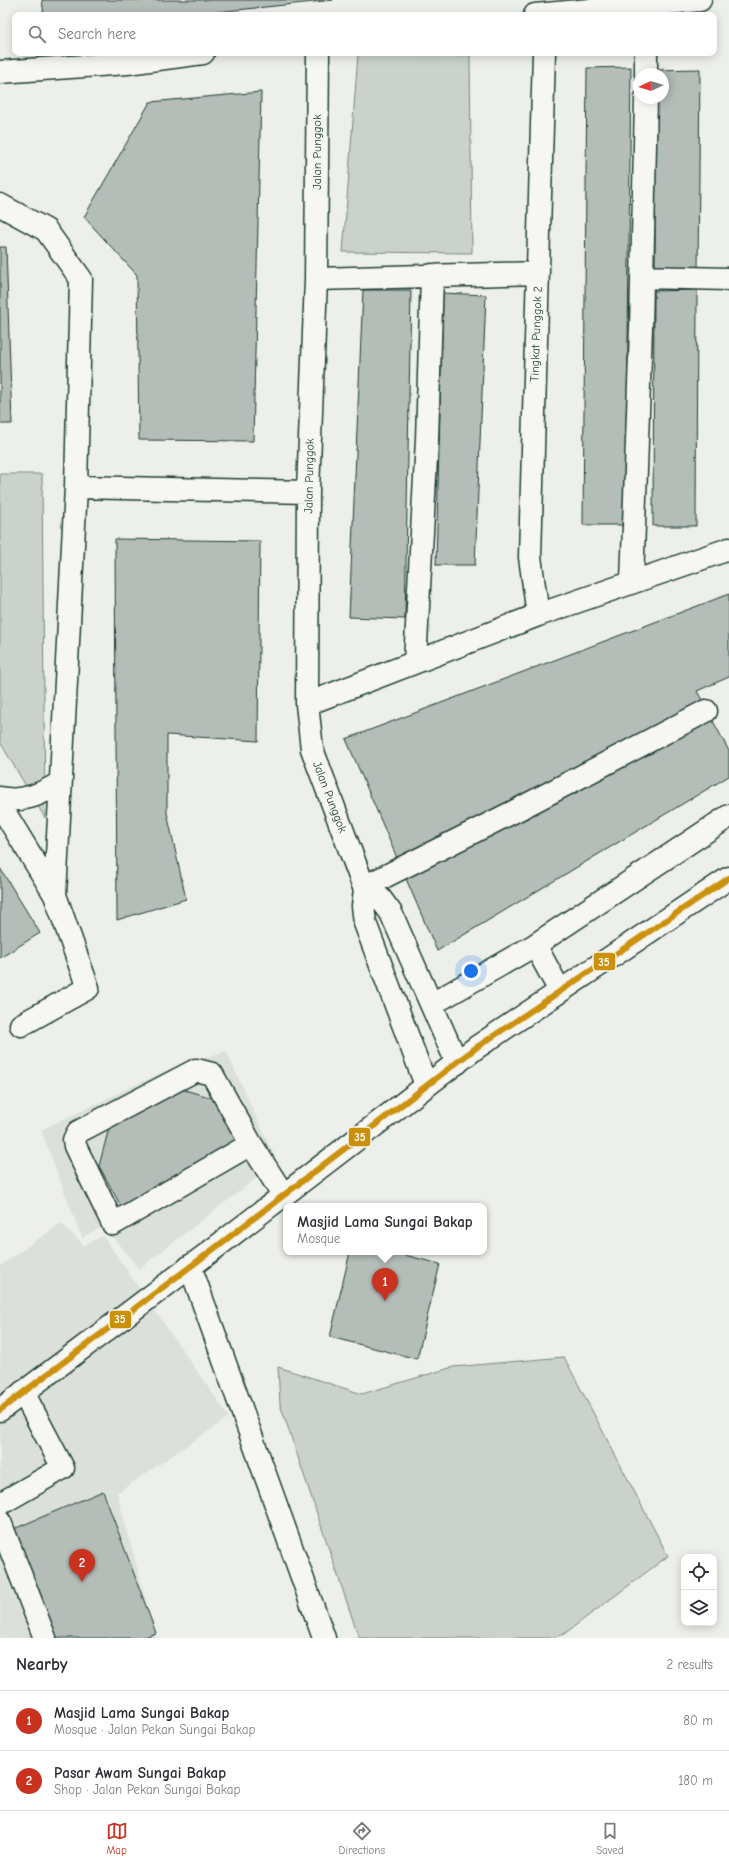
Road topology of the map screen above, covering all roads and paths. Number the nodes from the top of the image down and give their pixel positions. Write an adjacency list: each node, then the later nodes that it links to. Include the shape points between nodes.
1 (700, 0): 2 (street)
2 (647, 10): 3 (street)
3 (605, 12)
4 (180, 56): 9 (street, via 127,63)
5 (318, 56): 15 (street, Jalan Punggok)
6 (544, 56): 12 (street, Tingkat Punggok 2)
7 (646, 56): 8 (street)
8 (646, 68)
9 (0, 72)
10 (646, 104): 14 (street)
11 (0, 205): 17 (street, via 46,230 81,279)
12 (538, 273): 13 (street); 21 (street, Tingkat Punggok 2, via 530,557)
13 (432, 275): 15 (street); 22 (street, via 427,440)
14 (642, 277): 16 (street); 20 (street)
15 (316, 279): 18 (street, Jalan Punggok)
16 (729, 279)
17 (76, 487): 18 (street); 25 (street)
18 (308, 492): 23 (street, Jalan Punggok)
19 (729, 549): 20 (street)
20 (632, 582): 21 (street)
21 (538, 615): 22 (street)
22 (415, 662): 23 (street)
23 (307, 704): 30 (street, Jalan Punggok, via 312,749)
24 (706, 711): 30 (street)
25 (60, 783): 26 (street, via 26,798); 31 (street)
26 (0, 798)
27 (0, 805): 31 (street)
28 (729, 816): 32 (street)
29 (729, 878): 33 (street)
30 (365, 888): 34 (street, via 380,898 391,913); 37 (street, Jalan Punggok, via 365,923)
31 (55, 894): 35 (street, via 88,988)
32 (535, 945): 33 (street); 34 (street)
33 (560, 991): 36 (street)
34 (432, 1004): 36 (street)
35 (21, 1025)
36 (457, 1063): 37 (street)
37 (426, 1085): 39 (street)
38 (251, 1144): 38 (street, via 113,1224 74,1140 78,1132 196,1070 212,1074); 39 (street)
39 (284, 1196): 40 (street)
40 (190, 1266): 41 (street); 46 (street)
41 (23, 1392): 42 (street); 43 (street, via 63,1468)
42 (0, 1410)
43 (0, 1504)
44 (0, 1522): 45 (street)
45 (45, 1638)
46 (324, 1638)

